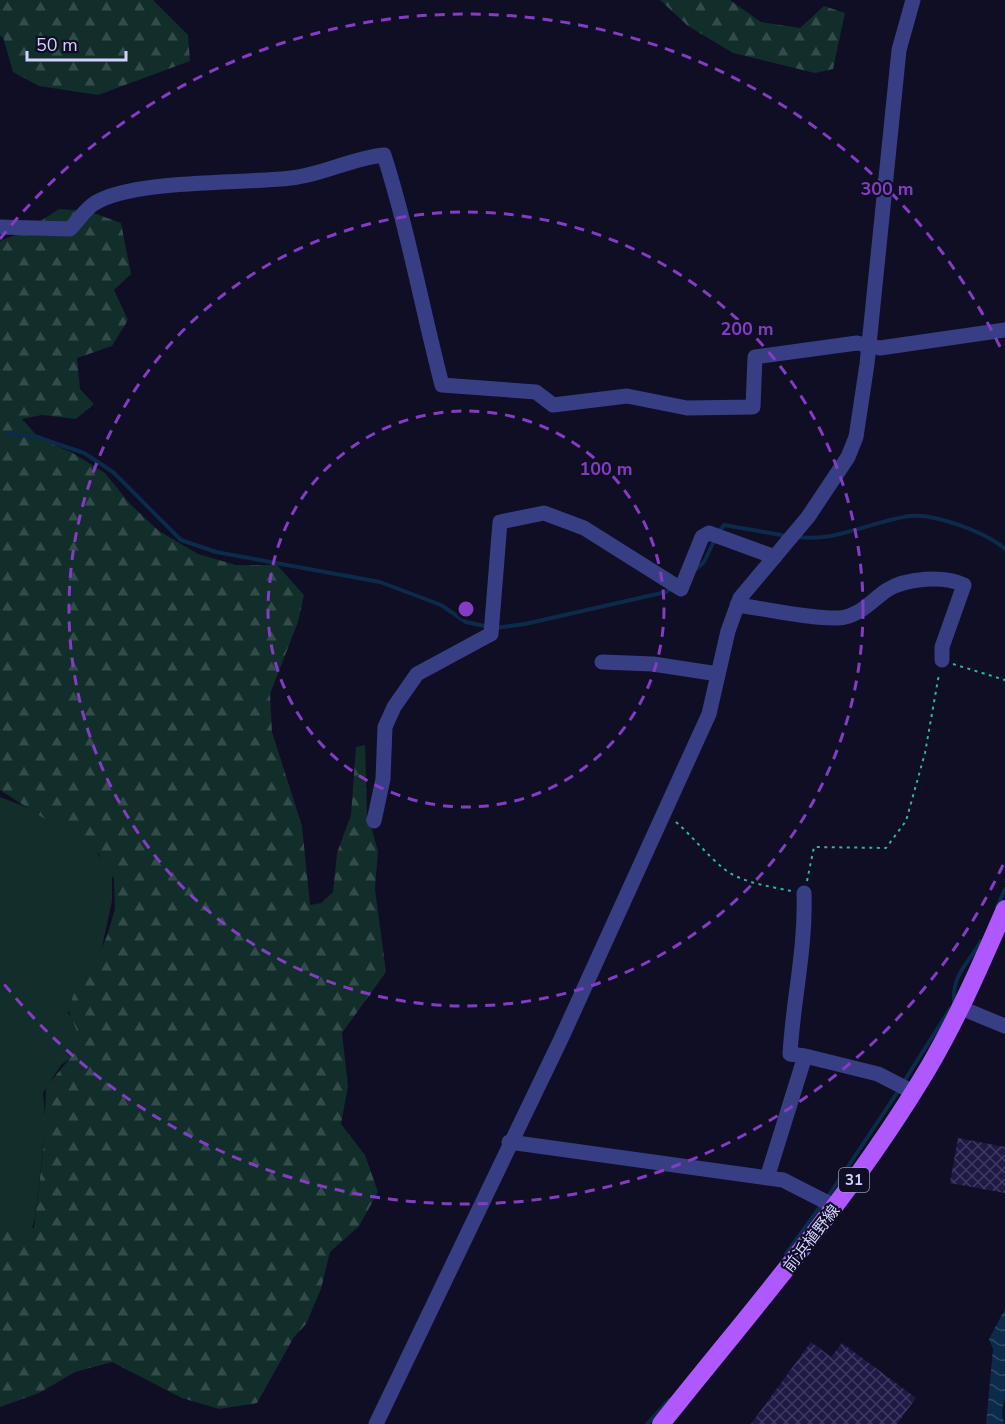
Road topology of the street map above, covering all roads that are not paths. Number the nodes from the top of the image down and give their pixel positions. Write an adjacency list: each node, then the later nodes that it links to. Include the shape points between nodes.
1 (913, 0): 4 (street, via 899,50)
2 (0, 227): 4 (street, via 70,229 94,204 113,195 161,187 293,178 359,158 384,155 402,212 442,385 536,393 553,405 627,396 687,408 753,407 755,357 857,343)
3 (1005, 330): 4 (street, via 880,348)
4 (869, 346): 5 (street, via 856,436 848,457 808,517)
5 (775, 556): 6 (street); 10 (street, via 710,533 702,537 681,589 584,528 544,513 500,522 491,634 417,674 394,707 385,727 383,779)
6 (738, 605): 7 (street, via 842,618 869,606 888,590 912,582 952,579 964,585 942,648); 9 (street)
7 (942, 660)
8 (602, 662): 9 (street, via 653,664)
9 (718, 674): 17 (street, via 709,714 561,1039)
10 (374, 821)
11 (804, 893): 15 (street, via 806,930 792,1013 790,1054)
12 (1005, 909): 13 (main road, 前浜植野線 / 31)
13 (961, 1008): 14 (street); 16 (main road, 前浜植野線 / 31)
14 (1005, 1026)
15 (805, 1056): 16 (street, via 878,1074); 18 (street)
16 (913, 1092): 19 (main road, 前浜植野線 / 31)
17 (509, 1142): 18 (street); 20 (street)
18 (767, 1178): 19 (street, via 783,1180)
19 (836, 1207): 21 (main road, 前浜植野線 / 31)
20 (376, 1424)
21 (661, 1424)

